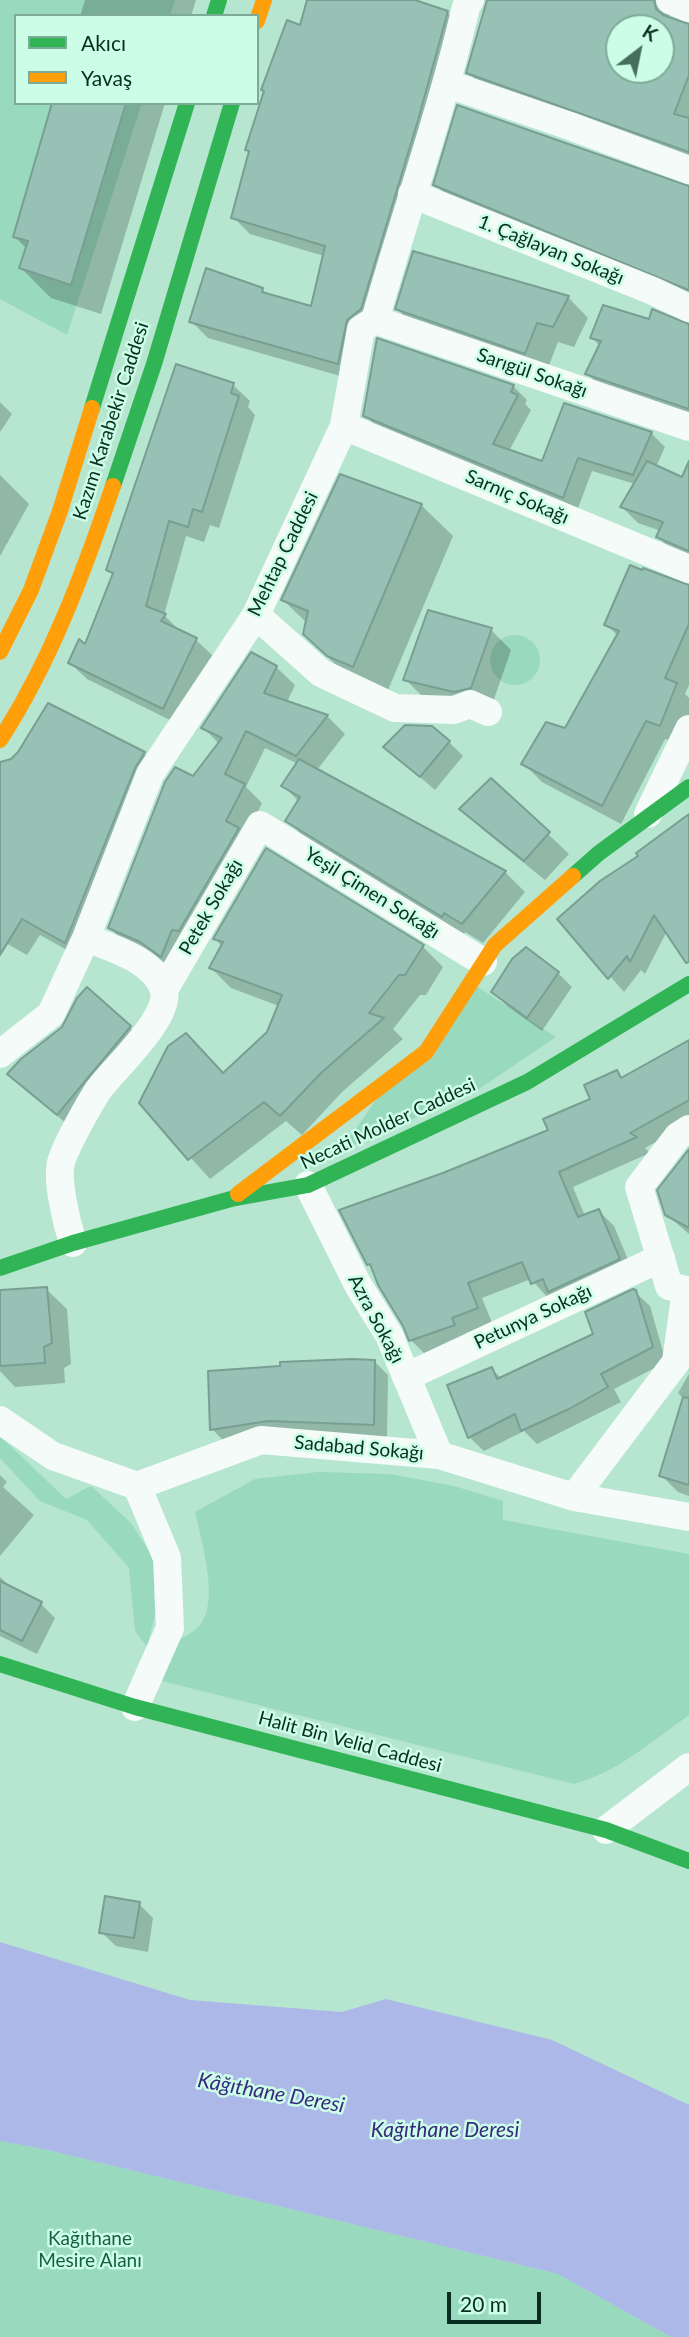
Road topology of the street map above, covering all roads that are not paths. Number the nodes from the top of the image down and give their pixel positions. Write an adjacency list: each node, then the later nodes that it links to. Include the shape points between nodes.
1 (670, 0): 3 (street)
2 (468, 4): 4 (street, Mehtap Caddesi)
3 (689, 8)
4 (448, 83): 7 (street); 8 (street, Mehtap Caddesi)
5 (186, 105): 15 (main road, Kazım Karabekir Caddesi, via 60,511)
6 (231, 105): 18 (main road, Kazım Karabekir Caddesi, via 130,439 95,538 61,625)
7 (689, 170)
8 (412, 194): 9 (street, 1. Çağlayan Sokağı); 10 (street, Mehtap Caddesi)
9 (689, 308)
10 (375, 320): 11 (street, Mehtap Caddesi, via 361,329); 12 (street, Sarıgül Sokağı)
11 (344, 425): 13 (street, Sarnıç Sokağı); 14 (street, Mehtap Caddesi)
12 (689, 427)
13 (689, 569)
14 (256, 615): 16 (street, via 324,675 395,708 454,710 470,704); 22 (street, Mehtap Caddesi, via 150,774)
15 (0, 652)
16 (488, 712)
17 (689, 729): 20 (street)
18 (0, 740)
19 (689, 788): 20 (main road)
20 (645, 820): 23 (main road, via 598,853 495,944)
21 (260, 825): 23 (street, Yeşil Çimen Sokağı); 25 (street, Petek Sokağı)
22 (86, 938): 25 (street, via 141,962); 26 (street, Mehtap Caddesi, via 51,1014)
23 (483, 962): 29 (main road, via 426,1052)
24 (689, 984): 28 (main road, Necati Molder Caddesi, via 527,1082)
25 (164, 990): 30 (street, Petek Sokağı, via 163,1003 143,1039 98,1091 61,1161 62,1208)
26 (0, 1054)
27 (689, 1129): 31 (street, via 678,1136 639,1187)
28 (308, 1185): 29 (main road, Necati Molder Caddesi); 34 (street, Azra Sokağı, via 358,1285 389,1335)
29 (231, 1199): 30 (main road, Necati Molder Caddesi)
30 (73, 1243): 32 (main road, Necati Molder Caddesi)
31 (661, 1258): 33 (street, via 669,1286); 34 (street, Petunya Sokağı)
32 (0, 1268)
33 (688, 1290): 38 (street, via 676,1362)
34 (406, 1377): 36 (street, Azra Sokağı)
35 (0, 1420): 37 (street, via 54,1456)
36 (439, 1455): 37 (street, Sadabad Sokağı, via 261,1440); 38 (street, Sadabad Sokağı)
37 (137, 1486): 41 (street, via 167,1558 170,1628)
38 (574, 1497): 39 (street, Sadabad Sokağı)
39 (689, 1517)
40 (0, 1664): 41 (main road, Halit Bin Velid Caddesi)
41 (135, 1707): 43 (main road, Halit Bin Velid Caddesi)
42 (689, 1767): 43 (street)
43 (606, 1830): 44 (main road, Halit Bin Velid Caddesi)
44 (689, 1861)

